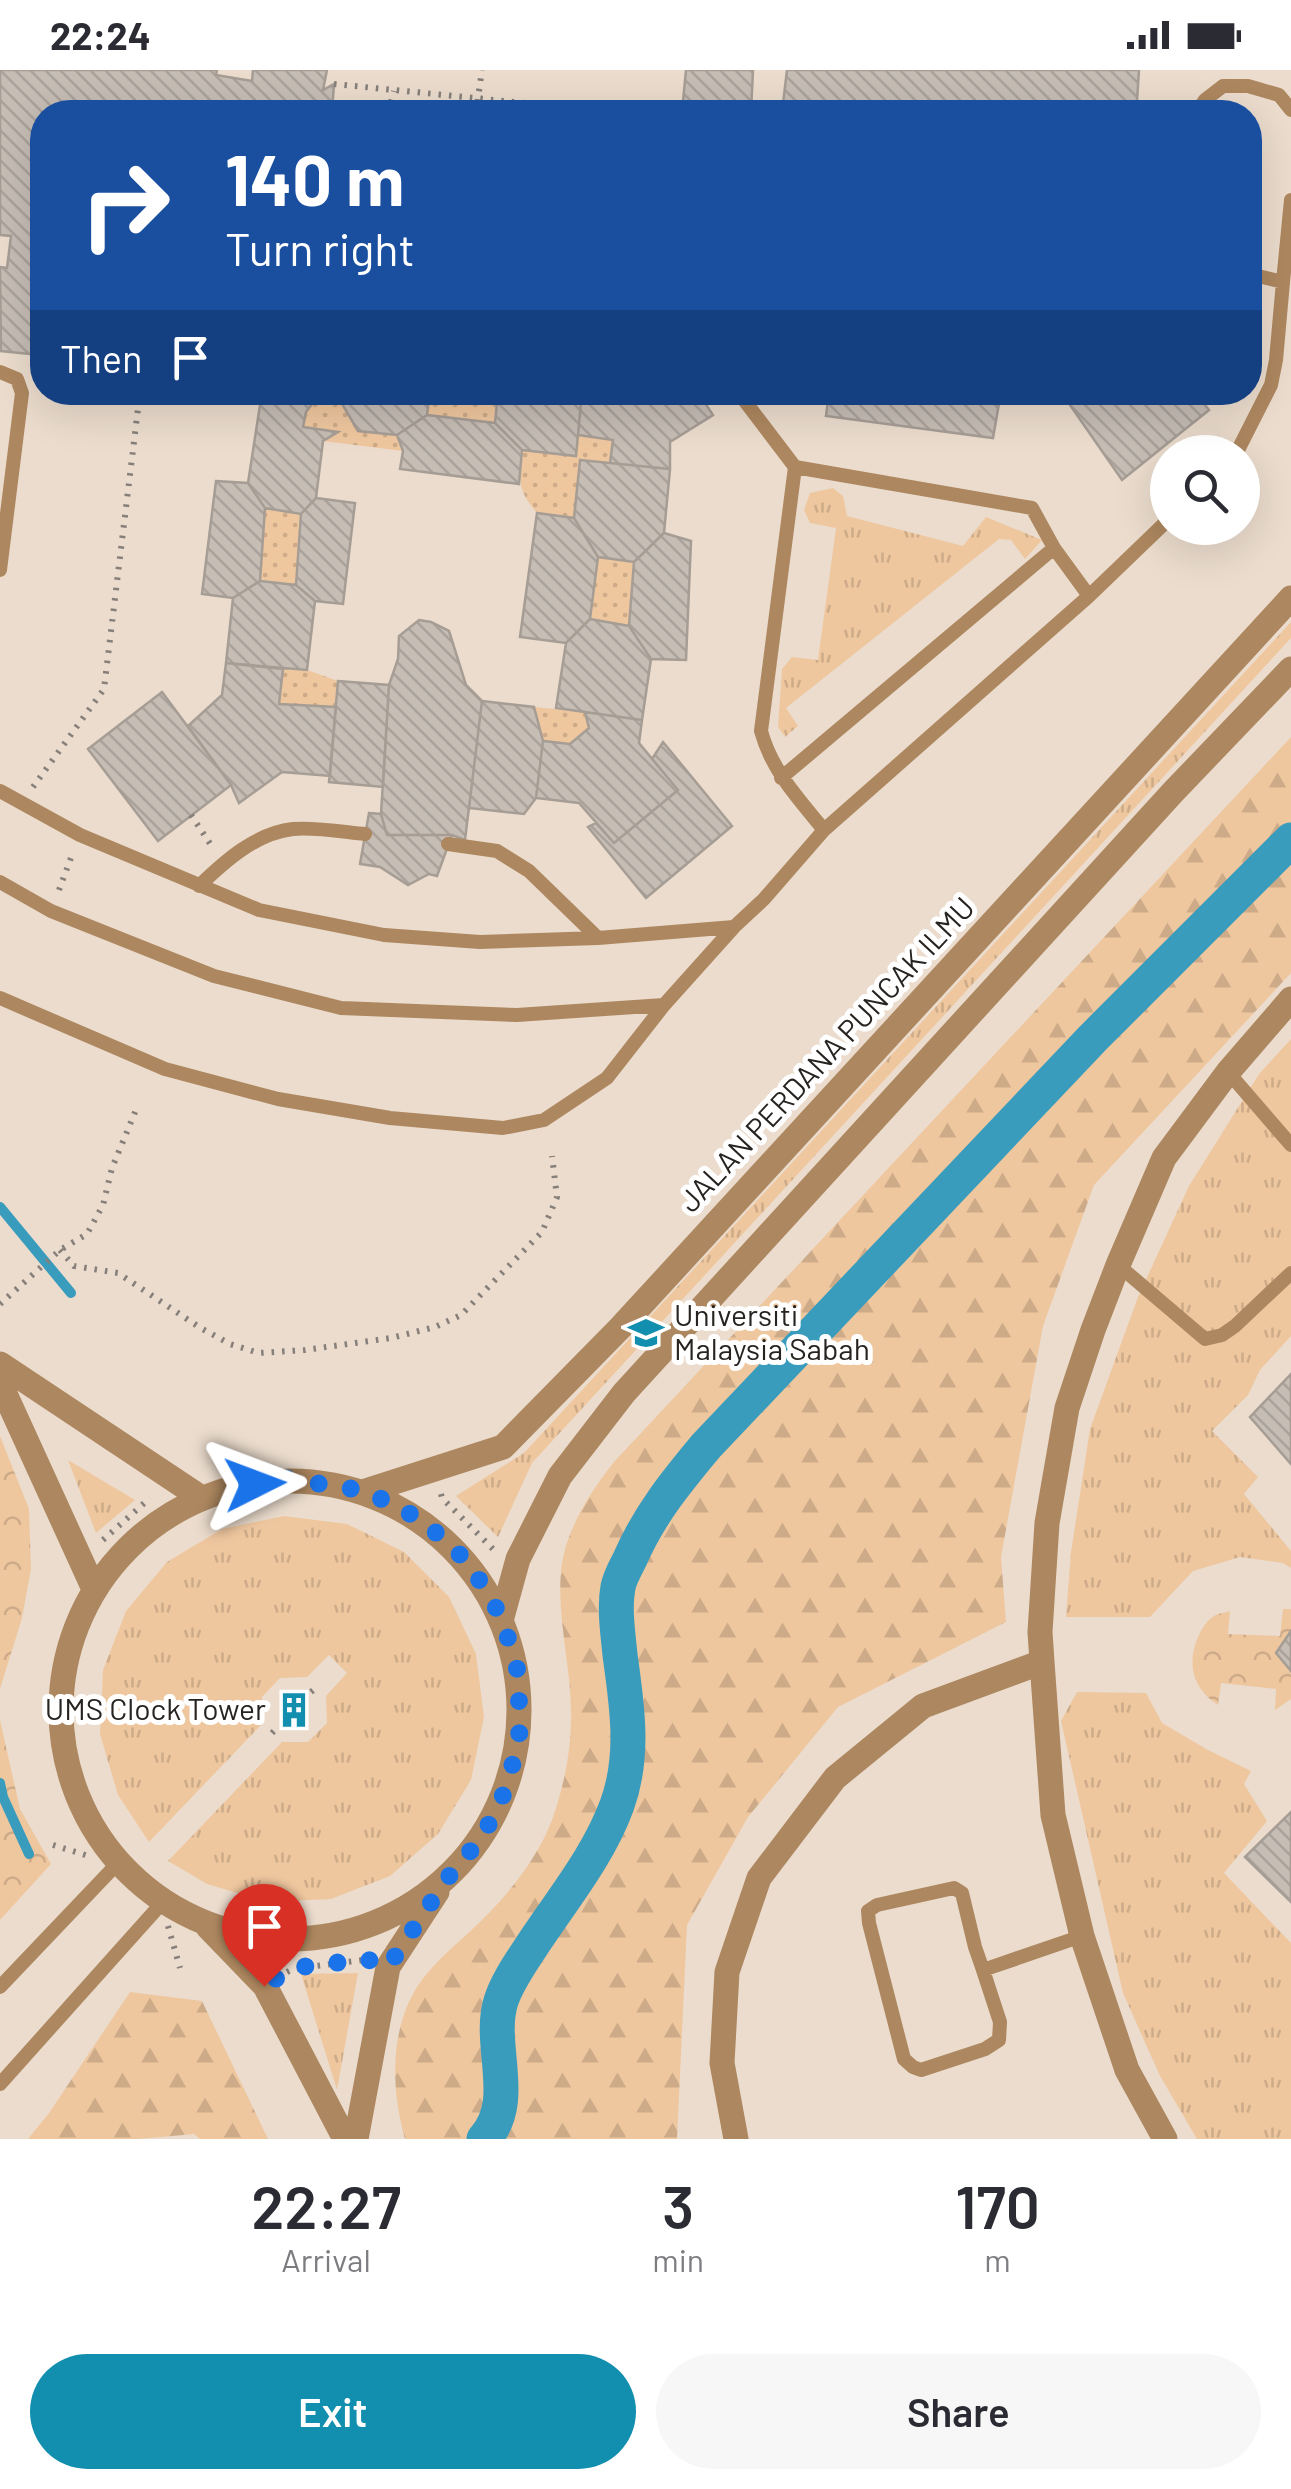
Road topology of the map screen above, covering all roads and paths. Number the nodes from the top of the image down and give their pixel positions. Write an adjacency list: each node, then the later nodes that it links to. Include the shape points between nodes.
1 (482, 70): 4 (path)
2 (334, 84): 3 (path)
3 (394, 90): 4 (path); 5 (path)
4 (478, 99): 6 (path)
5 (391, 100)
6 (485, 100)
7 (1204, 100): 8 (lane, via 1224,86 1248,86 1279,95)
8 (1291, 110)
9 (1291, 200): 11 (lane)
10 (1262, 277): 11 (lane)
11 (1282, 282): 13 (lane, via 1276,360)
12 (0, 372): 21 (lane, via 16,379 22,392)
13 (1262, 401)
14 (138, 405): 27 (path, via 104,689)
15 (748, 405): 18 (lane)
16 (1260, 405): 17 (lane)
17 (1245, 435)
18 (794, 467): 20 (lane, via 1032,508); 25 (lane, via 760,730)
19 (1150, 537): 22 (lane)
20 (1054, 548): 22 (lane); 25 (lane)
21 (0, 570)
22 (1089, 596): 28 (lane)
23 (1291, 598): 48 (street, JALAN PERDANA PUNCAK ILMU, via 529,1421 503,1447)
24 (1291, 670): 53 (street, via 624,1392 560,1476)
25 (781, 778): 28 (lane)
26 (0, 790): 27 (lane)
27 (21, 804): 32 (lane)
28 (824, 830): 33 (lane)
29 (366, 834): 32 (lane, via 293,829 258,840)
30 (448, 844): 34 (lane, via 497,852 529,870)
31 (0, 882): 37 (lane, via 51,911 214,976 342,1008 517,1016)
32 (199, 886): 34 (lane, via 259,910 384,934 480,942)
33 (734, 928): 34 (lane); 37 (lane)
34 (598, 938)
35 (0, 998): 37 (lane, via 165,1070 278,1099 503,1128 544,1120 607,1078)
36 (1291, 999): 38 (street)
37 (664, 1005)
38 (1228, 1072): 40 (lane); 43 (street, via 1164,1158)
39 (138, 1105): 42 (path, via 88,1234)
40 (1291, 1145)
41 (552, 1156): 42 (path, via 556,1197 542,1232 462,1315 391,1338 259,1353 199,1327 118,1273 74,1266)
42 (60, 1250): 45 (path)
43 (1118, 1265): 44 (lane, via 1205,1339 1235,1326); 56 (street, via 1067,1408 1047,1523)
44 (1291, 1273)
45 (0, 1304)
46 (0, 1364): 49 (street)
47 (0, 1383): 52 (street)
48 (434, 1469): 50 (street, JALAN PERDANA PUNCAK ILMU); 53 (path, via 442,1498 496,1551)
49 (164, 1473): 51 (street); 52 (path, via 149,1500 98,1544)
50 (366, 1491): 51 (street, via 283,1478); 55 (street, via 422,1520 469,1563)
51 (200, 1497): 54 (street, via 140,1535)
52 (76, 1551): 54 (street)
53 (518, 1560): 55 (street)
54 (94, 1589): 58 (street, via 70,1643 60,1701 65,1760 84,1815)
55 (502, 1618): 59 (street, via 518,1672 520,1730 508,1785 483,1836)
56 (1042, 1662): 62 (street, via 1053,1815); 71 (street, via 922,1706 835,1778 759,1878 727,1972 722,2063)
57 (53, 1846): 58 (path)
58 (118, 1864): 60 (street); 67 (lane)
59 (446, 1880): 61 (street, via 399,1913 330,1938 256,1939); 63 (street)
60 (162, 1903): 61 (street); 64 (path); 68 (lane)
61 (206, 1926): 66 (street)
62 (1082, 1936): 65 (lane); 72 (street, via 1127,2070)
63 (388, 1967): 66 (path, via 366,1959 293,1968); 70 (street)
64 (180, 1968)
65 (983, 1970): 65 (lane, via 962,1893 954,1888 868,1911 904,2059 913,2067 921,2070 999,2040)
66 (264, 1986): 69 (street)
67 (0, 1988)
68 (0, 2084)
69 (345, 2139)
70 (356, 2139)
71 (736, 2139)
72 (1164, 2139)

